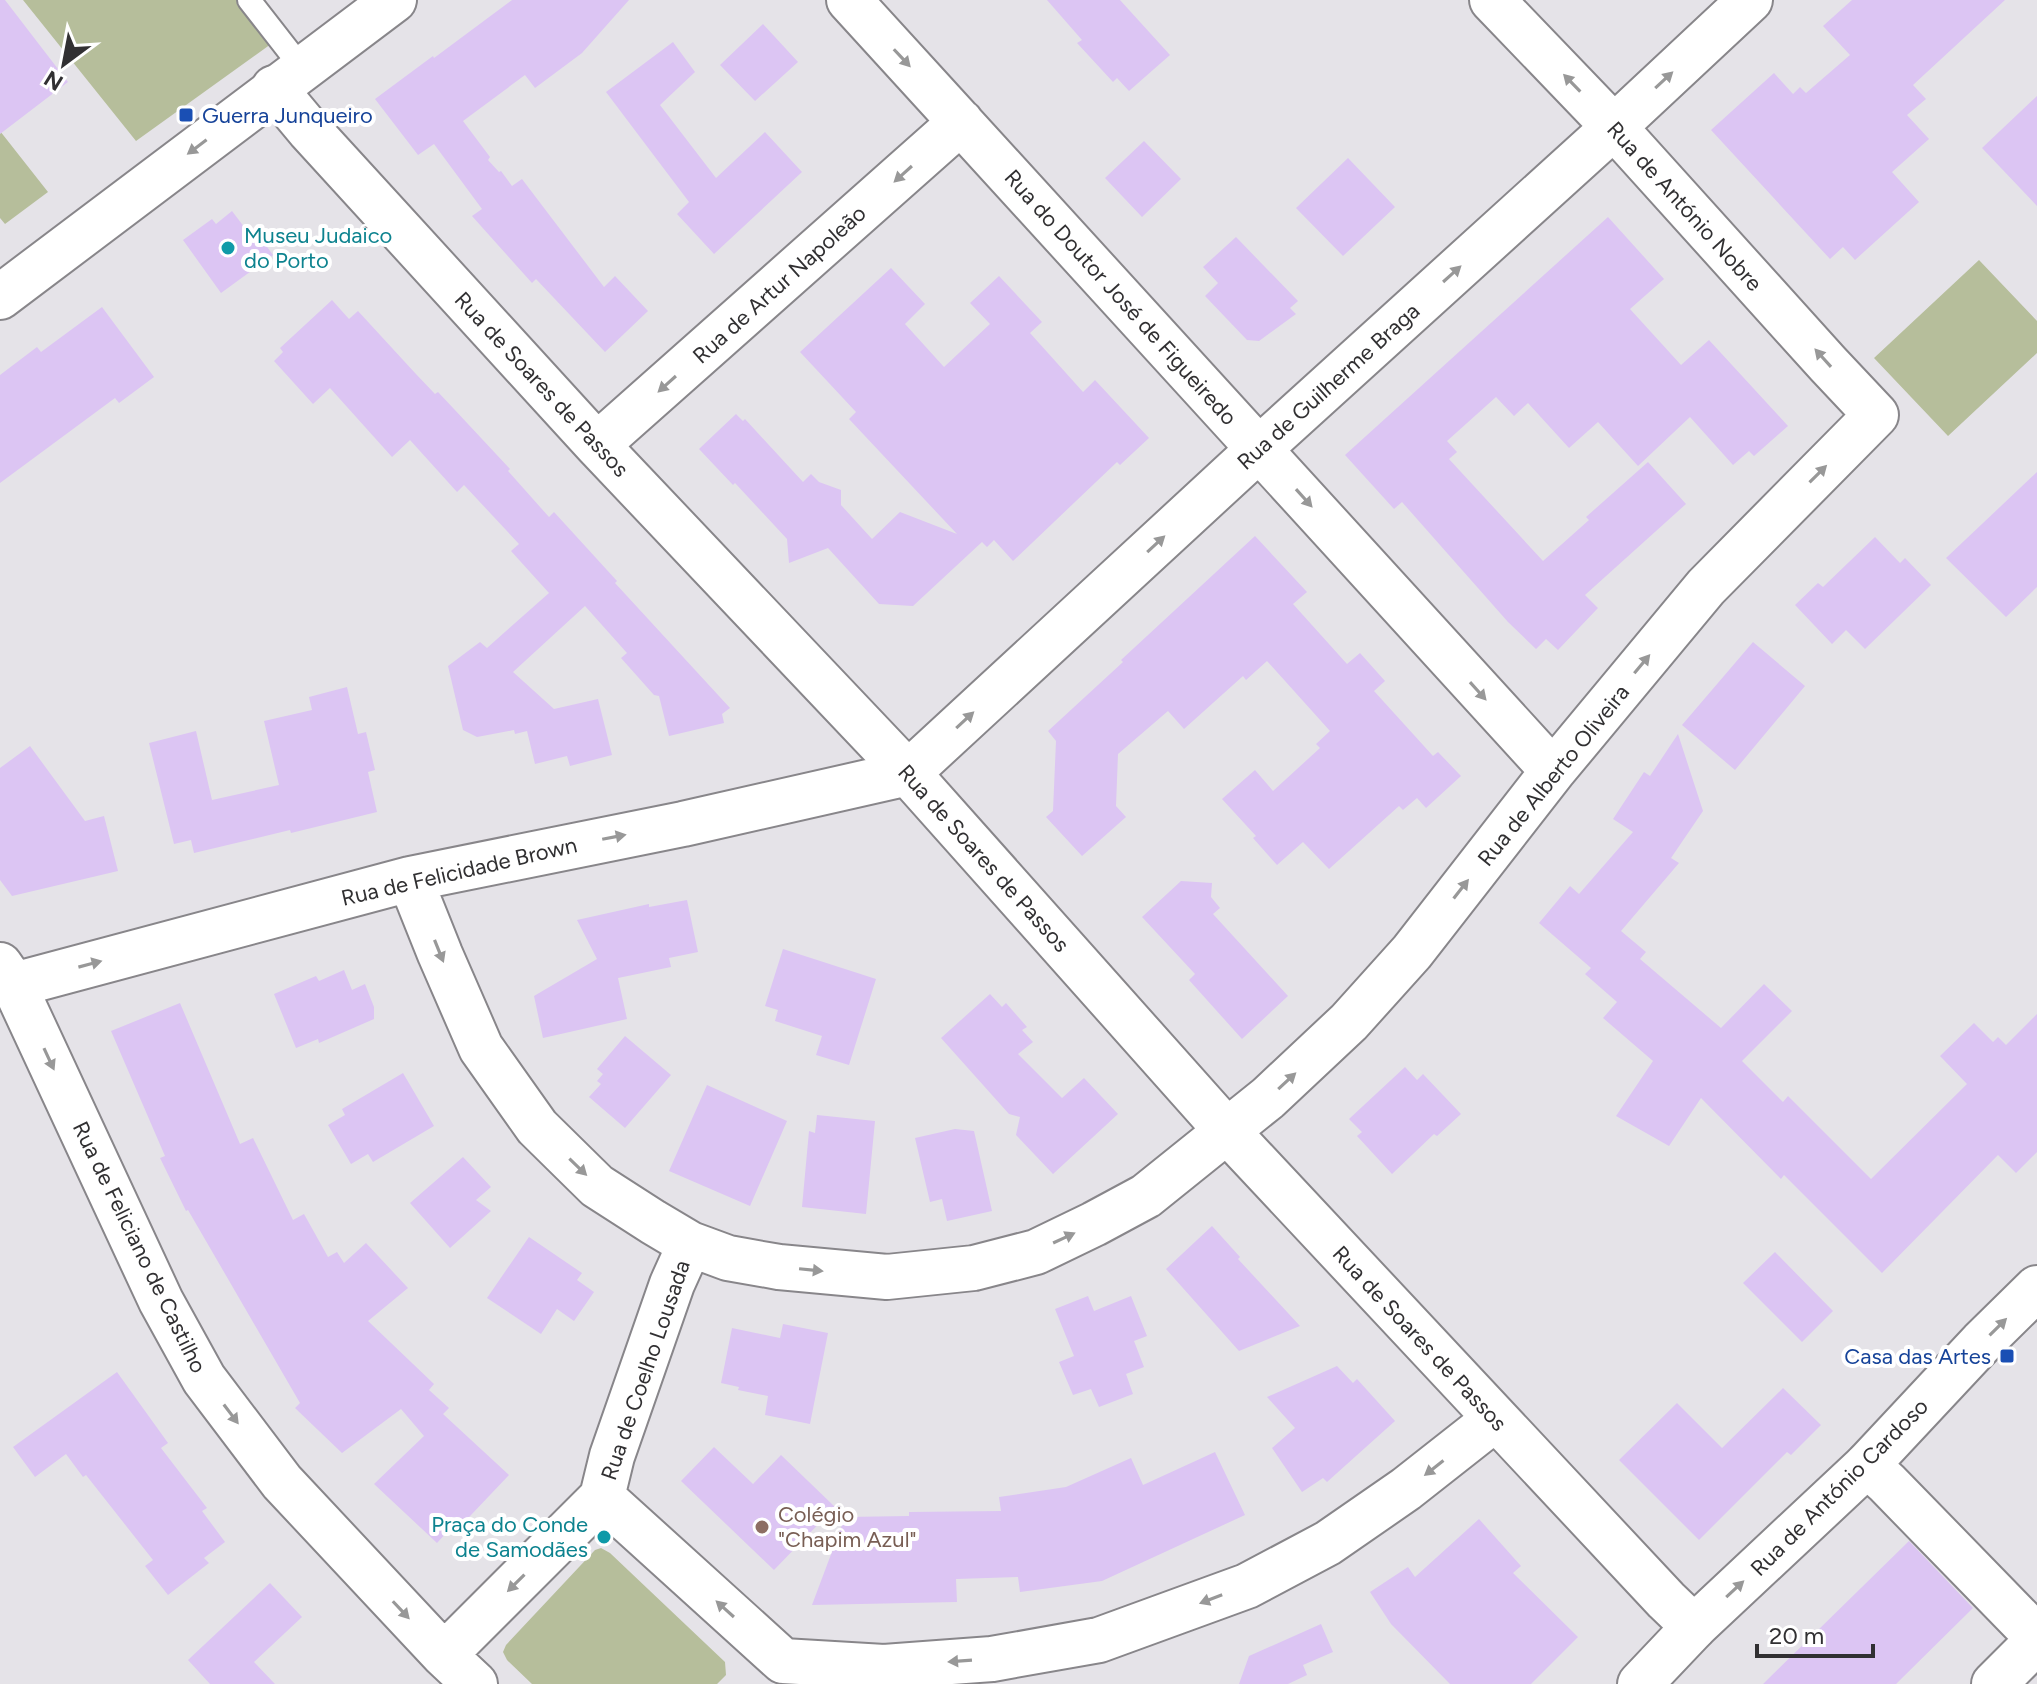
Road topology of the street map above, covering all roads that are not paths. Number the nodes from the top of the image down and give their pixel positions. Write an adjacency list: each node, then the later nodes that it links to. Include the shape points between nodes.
1 (249, 0): 6 (lane)
2 (394, 0): 6 (street)
3 (849, 0): 7 (street, Rua do Doutor José de Figueiredo, one-way to 7)
4 (1492, 0): 8 (street, Rua de António Nobre, one-way to 4)
5 (1750, 0): 8 (street, Rua de Guilherme Braga, one-way to 5)
6 (288, 78): 9 (street, one-way to 9); 11 (street, Rua de Soares de Passos, via 309,130)
7 (961, 122): 11 (street, Rua de Artur Napoleão, one-way to 11); 12 (street, Rua do Doutor José de Figueiredo)
8 (1614, 127): 10 (street, Rua de António Nobre, one-way to 8); 12 (street, Rua de Guilherme Braga, one-way to 8)
9 (4, 287)
10 (1876, 415): 13 (street, Rua de Alberto Oliveira, one-way to 10, via 1706,587)
11 (597, 445): 14 (street, Rua de Soares de Passos)
12 (1259, 449): 13 (street, Rua do Doutor José de Figueiredo, one-way to 13); 14 (street, Rua de Guilherme Braga, one-way to 12)
13 (1553, 771): 17 (street, Rua de Alberto Oliveira, one-way to 13, via 1360,1010 1412,952)
14 (908, 773): 15 (street, Rua de Felicidade Brown, one-way to 14); 17 (street, Rua de Soares de Passos)
15 (410, 879): 16 (street, Rua de Felicidade Brown, one-way to 15); 18 (street, Rua de Alberto Oliveira, one-way to 18, via 481,1048 537,1127 597,1186)
16 (7, 975): 25 (street, Rua de Feliciano de Castilho, one-way to 25, via 161,1301 204,1379 282,1482)
17 (1227, 1131): 18 (street, Rua de Alberto Oliveira, one-way to 17, via 728,1258 779,1267 887,1277 974,1268 1036,1252 1146,1196); 20 (street, Rua de Soares de Passos)
18 (690, 1244): 22 (street, Rua de Coelho Lousada, via 612,1456)
19 (2037, 1288): 21 (street, Rua de António Cardoso, one-way to 19)
20 (1495, 1419): 23 (street, Rua de Soares de Passos); 26 (street, one-way to 26, via 1328,1543 1247,1586 1099,1640 992,1659)
21 (1867, 1465): 23 (street, Rua de António Cardoso, one-way to 21); 24 (street)
22 (602, 1497): 25 (street, one-way to 25); 26 (street, one-way to 22)
23 (1694, 1627): 27 (street, Rua de António Cardoso)
24 (2037, 1639): 28 (street)
25 (459, 1670)
26 (772, 1673)
27 (1640, 1684)
28 (1994, 1684)

